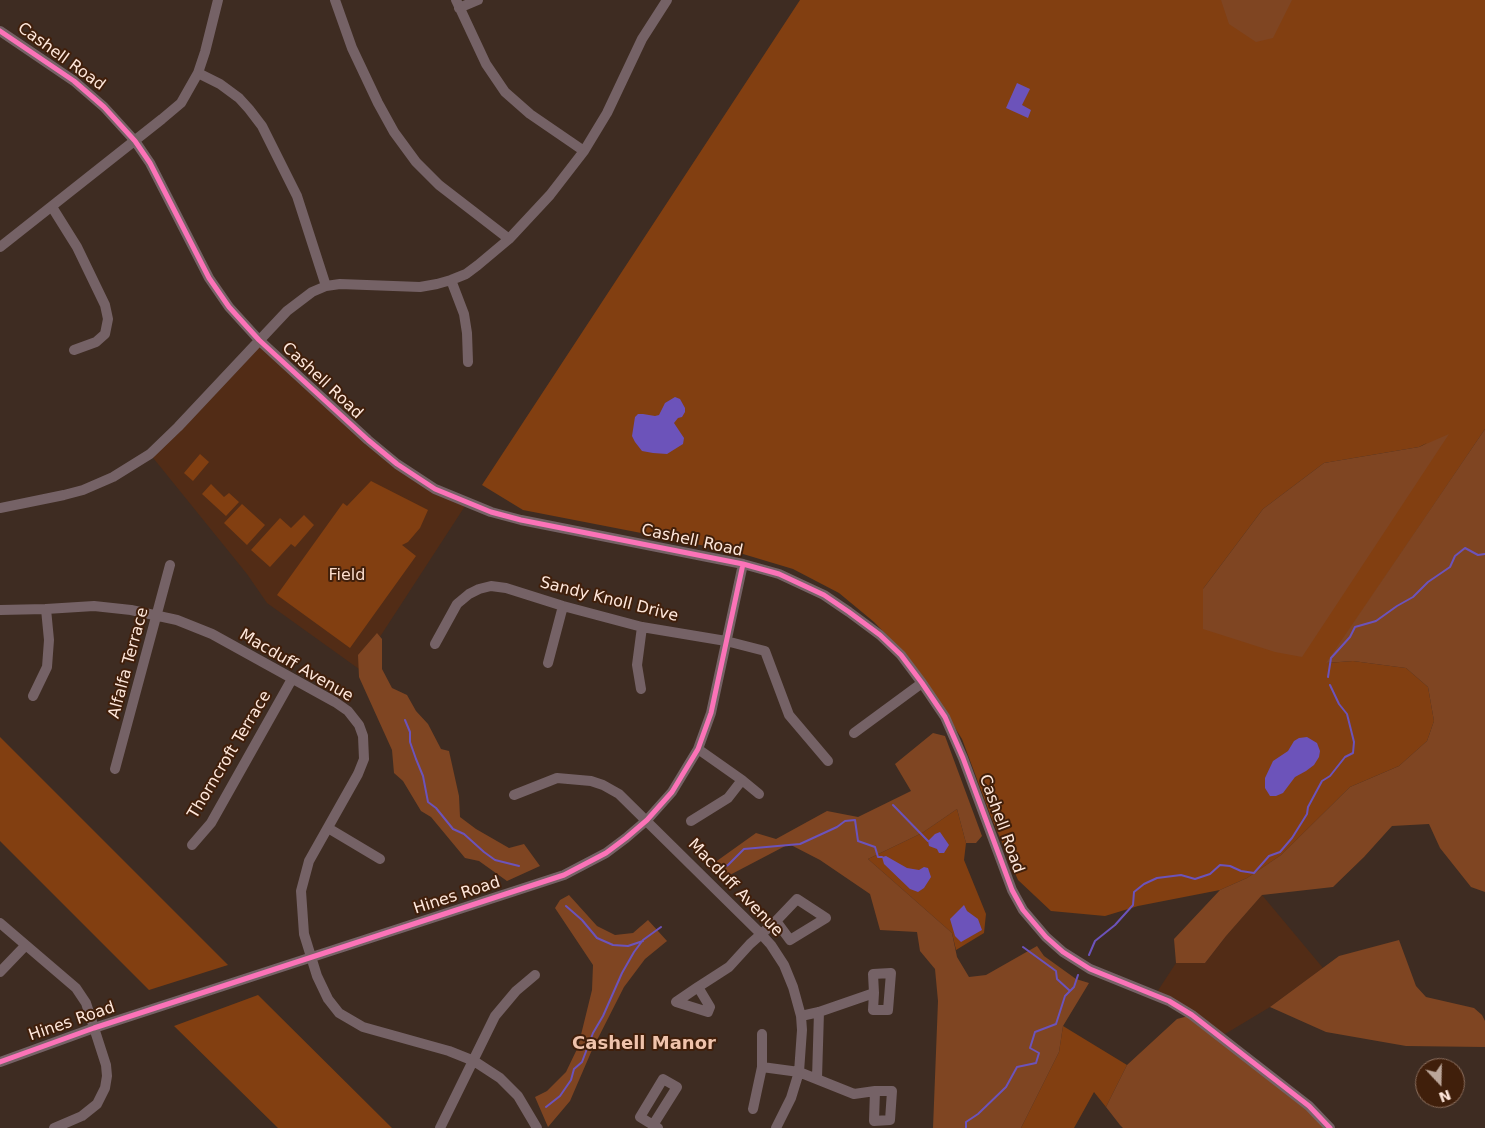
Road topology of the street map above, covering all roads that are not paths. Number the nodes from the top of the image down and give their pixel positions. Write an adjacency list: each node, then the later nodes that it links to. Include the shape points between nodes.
1 (218, 0): 7 (street)
2 (335, 0): 11 (street, via 352,48 394,132 416,162 439,185)
3 (478, 0): 5 (street)
4 (667, 0): 9 (street, via 642,39 607,113)
5 (457, 4): 9 (street, via 486,64 505,92 530,114)
6 (0, 31): 8 (street, Cashell Road, via 74,81 104,107)
7 (198, 73): 8 (street, via 181,102); 14 (street, via 239,98 265,131 297,196)
8 (135, 141): 10 (street); 15 (street, Cashell Road, via 163,187 209,278 229,307)
9 (584, 151): 11 (street, via 550,195)
10 (52, 207): 12 (street); 16 (street, via 77,248 105,305 108,319 105,334 96,342)
11 (509, 238): 13 (street, via 478,266)
12 (0, 247)
13 (451, 280): 14 (street, via 420,287 356,283); 17 (street, via 464,314)
14 (326, 286): 15 (street, via 298,302)
15 (259, 340): 18 (street, via 150,454 113,477 83,490); 19 (street, Cashell Road, via 368,440 397,464 435,488 491,512 521,520)
16 (74, 350)
17 (468, 362)
18 (0, 508)
19 (743, 564): 26 (street, Hines Road); 30 (street, Cashell Road, via 779,574 824,595 850,612 901,655)
20 (170, 565): 24 (street, Alfalfa Terrace)
21 (563, 606): 25 (street, Sandy Knoll Drive); 27 (street, Sandy Knoll Drive, via 506,588 491,586 479,589 457,604); 28 (street)
22 (46, 609): 23 (street, Macduff Avenue); 24 (street, Macduff Avenue, via 94,606); 32 (street, via 46,667)
23 (0, 610)
24 (158, 615): 29 (street, Macduff Avenue, via 212,634); 36 (street, Alfalfa Terrace)
25 (642, 627): 26 (street, Sandy Knoll Drive); 31 (street, via 637,665)
26 (726, 641): 34 (street, Hines Road, via 710,713); 35 (street, Sandy Knoll Drive, via 765,651 789,715)
27 (435, 644)
28 (548, 663)
29 (292, 680): 42 (street, Macduff Avenue, via 348,711 363,736 364,759); 43 (street, Thorncroft Terrace, via 210,823)
30 (922, 683): 33 (street); 70 (street, Cashell Road, via 945,717 956,741 1012,890 1023,910 1046,938 1090,969 1169,1001 1192,1015 1309,1106)
31 (641, 689)
32 (33, 696)
33 (854, 733)
34 (698, 749): 37 (street); 40 (street, Hines Road, via 672,792)
35 (828, 761)
36 (115, 769)
37 (742, 780): 38 (street); 41 (street, via 728,798)
38 (759, 794)
39 (514, 795): 40 (street, Macduff Avenue, via 557,778 591,781 619,794)
40 (647, 820): 47 (street, Macduff Avenue); 49 (street, Hines Road, via 606,853 564,874)
41 (691, 822)
42 (328, 828): 44 (street); 49 (street, Macduff Avenue, via 309,861 301,891 302,927)
43 (192, 845)
44 (380, 859)
45 (776, 922): 45 (street, via 790,940 826,918 797,899); 47 (street)
46 (0, 923): 48 (street)
47 (761, 934): 52 (street, via 729,967); 55 (street, Macduff Avenue, via 784,965)
48 (25, 946): 50 (street); 56 (street, via 76,988 86,1003)
49 (312, 957): 56 (street, Hines Road); 58 (street, Macduff Avenue, via 328,999 339,1013 353,1022)
50 (0, 972)
51 (535, 975): 58 (street, via 495,1016)
52 (698, 987)
53 (874, 993): 54 (street)
54 (819, 1012): 55 (street); 62 (street)
55 (801, 1016): 61 (street, Macduff Avenue)
56 (94, 1028): 59 (street, Hines Road); 66 (street, via 106,1065 105,1088 97,1104 82,1116)
57 (762, 1034): 60 (street)
58 (474, 1061): 67 (street); 68 (street, Macduff Avenue, via 500,1078 518,1096)
59 (0, 1062)
60 (762, 1067): 61 (street); 64 (street)
61 (799, 1072): 62 (street); 69 (street, Macduff Avenue)
62 (817, 1078): 63 (street, via 854,1094)
63 (874, 1091)
64 (753, 1109)
65 (655, 1126): 65 (street, via 640,1117 663,1079 677,1087)
66 (54, 1128)
67 (440, 1128)
68 (537, 1128)
69 (776, 1128)
70 (1330, 1128)

